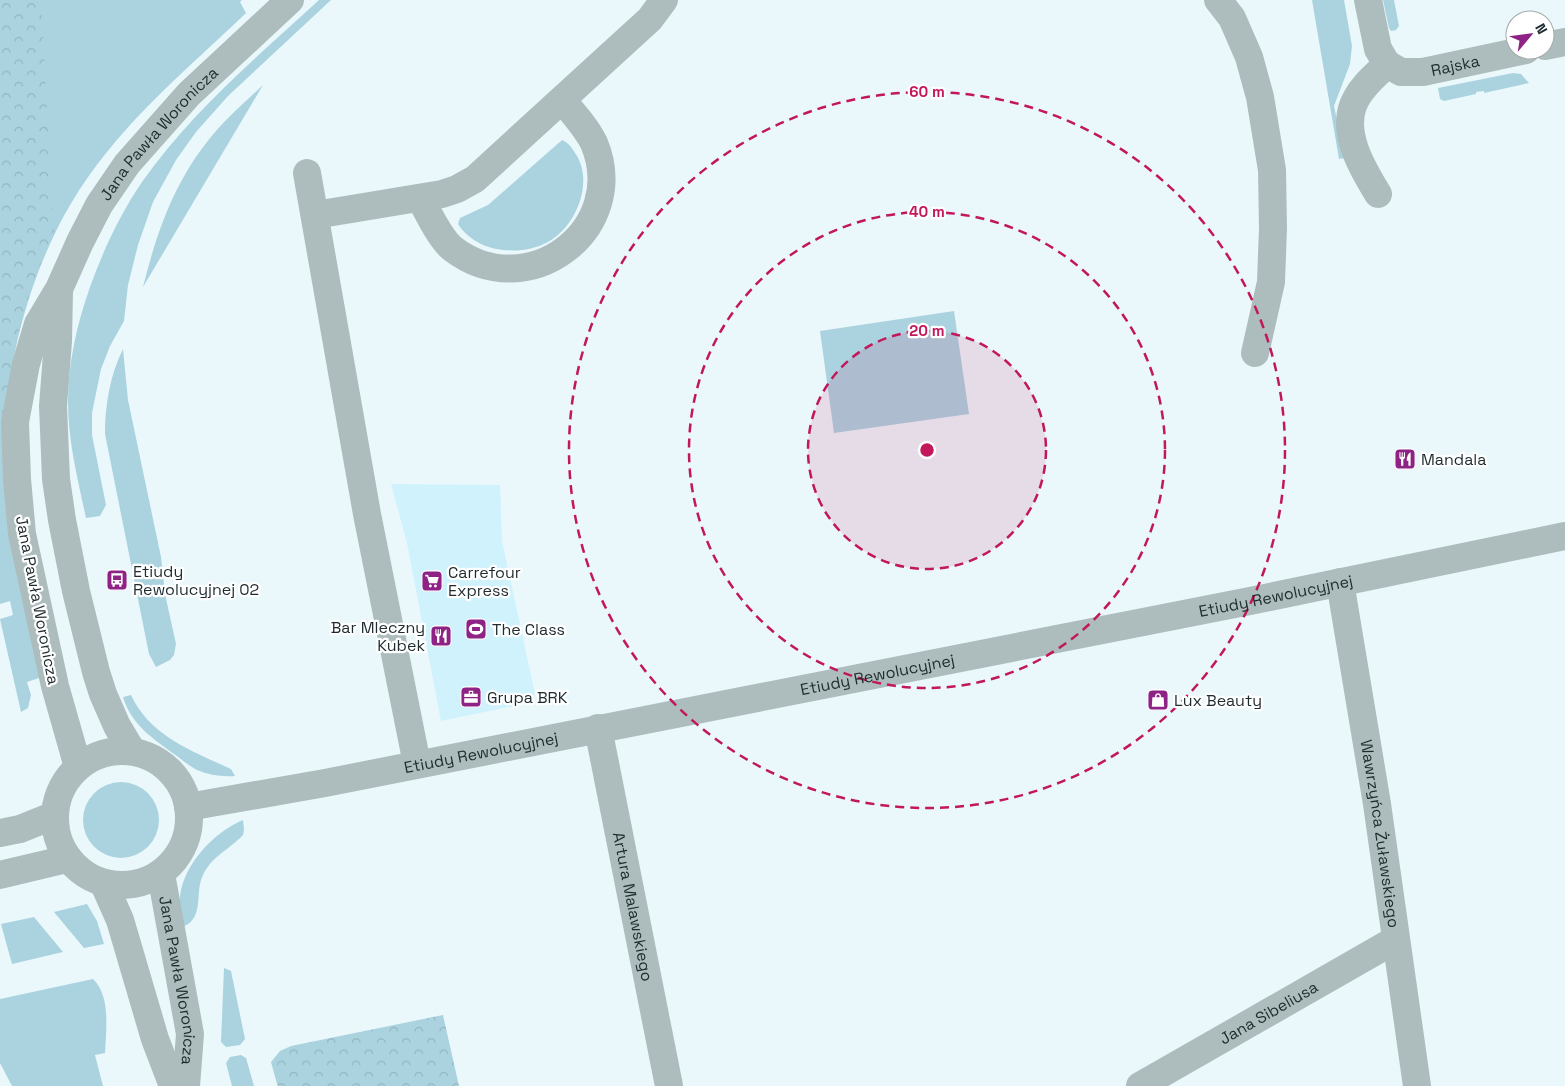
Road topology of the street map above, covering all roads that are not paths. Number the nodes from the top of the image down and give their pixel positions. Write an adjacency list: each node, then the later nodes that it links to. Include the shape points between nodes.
1 (664, 0): 7 (street, via 650,19)
2 (1218, 0): 13 (street, via 1232,18 1249,57 1260,97 1272,170 1274,228 1271,282)
3 (1368, 0): 6 (street, via 1378,49)
4 (287, 1): 12 (street, Jana Pawła Woronicza, via 189,94 126,164 99,205)
5 (1505, 54): 6 (street, Rajska, via 1423,72 1402,72)
6 (1387, 64): 9 (street, via 1355,100 1350,123 1358,159)
7 (562, 100): 10 (street, via 475,179 457,189); 10 (street, via 594,144 601,185 592,216 568,249 535,266 512,268 473,261 451,248)
8 (306, 172): 11 (street)
9 (1378, 194)
10 (420, 198): 11 (street)
11 (315, 215): 18 (street, via 367,514)
12 (59, 289): 17 (street, Jana Pawła Woronicza, via 53,406 56,479 62,520 96,672 116,726); 19 (street, Jana Pawła Woronicza, via 38,324 26,364 15,422 17,478 22,534 34,591 55,686)
13 (1255, 353)
14 (1565, 536): 15 (street, Etiudy Rewolucyjnej)
15 (1340, 582): 16 (street, Etiudy Rewolucyjnej); 27 (street, Wawrzyńca Żuławskiego, via 1377,804)
16 (598, 728): 18 (street, Etiudy Rewolucyjnej); 30 (street, Artura Malawskiego)
17 (132, 751): 19 (street, via 103,754); 20 (street, via 163,764 175,776)
18 (417, 764): 20 (street, Etiudy Rewolucyjnej)
19 (78, 767): 21 (street, via 65,782)
20 (188, 807): 24 (street, via 189,826 185,844 175,861)
21 (55, 815): 22 (street); 23 (street, via 57,839)
22 (0, 833)
23 (67, 859): 25 (street); 26 (street, via 84,874)
24 (161, 874): 26 (street, via 143,883 124,886); 29 (street, Jana Pawła Woronicza, via 190,1034)
25 (0, 875)
26 (104, 884): 28 (street, Jana Pawła Woronicza, via 120,920 154,1039)
27 (1395, 940): 31 (street, Jana Sibeliusa); 32 (street, Wawrzyńca Żuławskiego)
28 (173, 1086)
29 (186, 1086)
30 (669, 1086)
31 (1140, 1086)
32 (1416, 1086)

